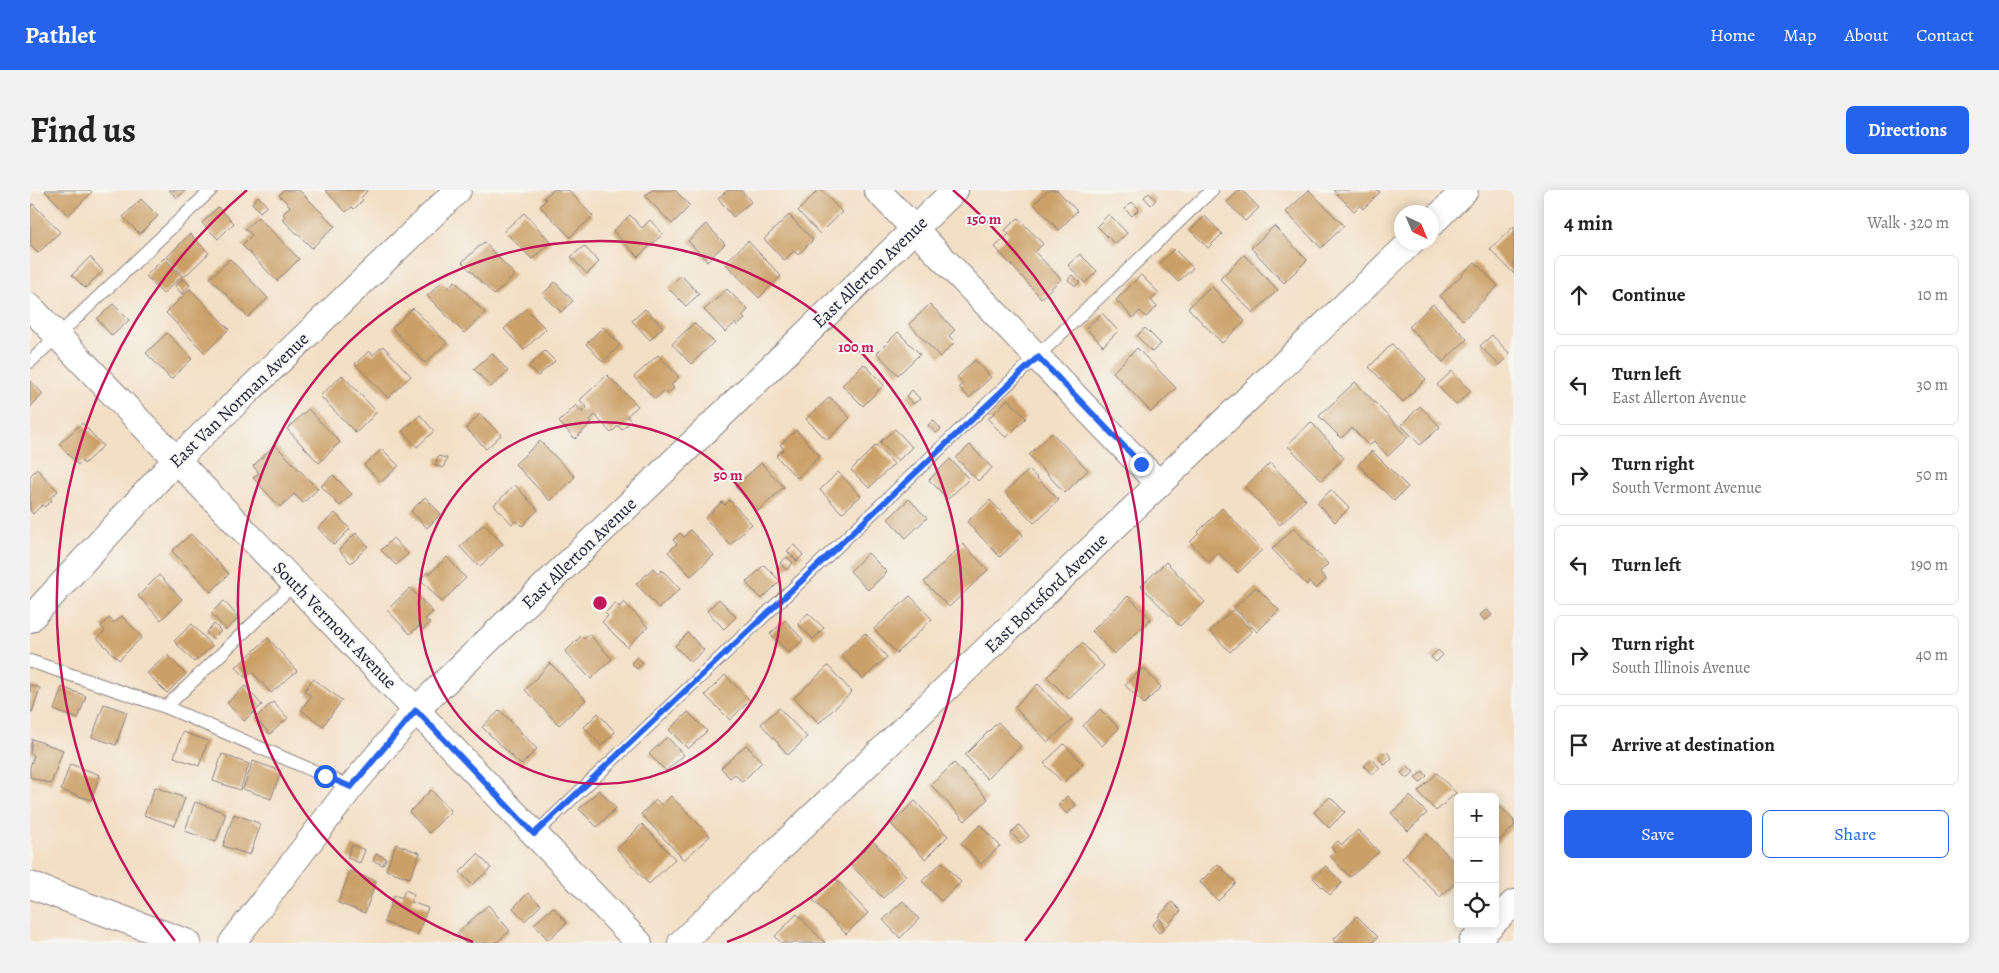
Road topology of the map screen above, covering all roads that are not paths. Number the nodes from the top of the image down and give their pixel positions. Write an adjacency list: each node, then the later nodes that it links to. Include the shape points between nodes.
1 (211, 190): 11 (lane)
2 (458, 190): 14 (street, East Van Norman Avenue)
3 (877, 190): 8 (street)
4 (956, 190): 8 (street, East Allerton Avenue)
5 (1212, 190): 12 (lane)
6 (1465, 190): 7 (street)
7 (1439, 215)
8 (915, 229): 12 (street); 20 (street, East Allerton Avenue)
9 (1403, 250): 15 (street, East Bottsford Avenue)
10 (30, 307): 11 (street, South Vermont Avenue)
11 (58, 335): 13 (lane); 14 (street, South Vermont Avenue)
12 (1038, 357): 15 (street); 22 (lane)
13 (30, 362)
14 (176, 460): 16 (street, South Vermont Avenue); 17 (street, East Van Norman Avenue)
15 (1159, 484): 30 (street, East Bottsford Avenue)
16 (295, 583): 19 (lane); 20 (street, South Vermont Avenue)
17 (30, 619)
18 (30, 660): 19 (lane)
19 (166, 707): 21 (lane)
20 (416, 710): 21 (street, East Allerton Avenue); 22 (street, South Vermont Avenue)
21 (351, 787): 28 (street, East Allerton Avenue)
22 (534, 834): 29 (street, South Vermont Avenue)
23 (30, 886): 27 (street)
24 (1514, 904): 25 (street)
25 (1499, 917)
26 (1488, 928): 31 (street)
27 (188, 943)
28 (232, 943)
29 (639, 943)
30 (681, 943)
31 (1472, 943)

